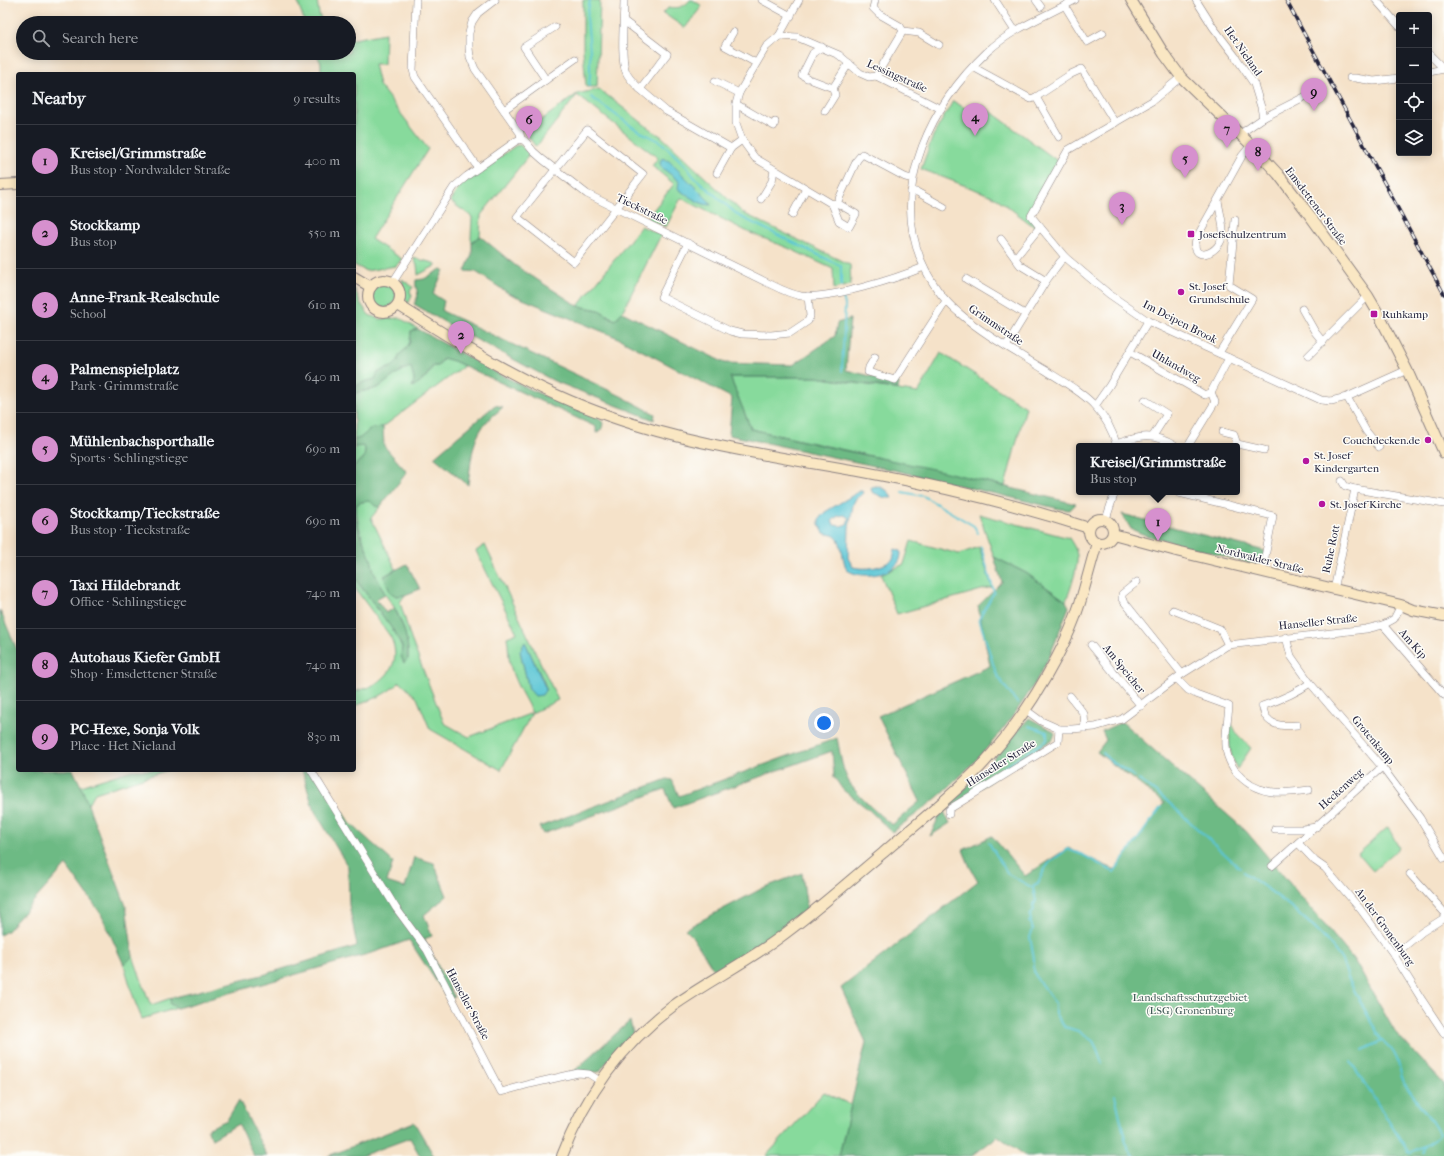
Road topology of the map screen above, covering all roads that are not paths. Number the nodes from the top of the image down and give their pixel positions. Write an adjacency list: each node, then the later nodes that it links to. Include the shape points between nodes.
1 (416, 0): 57 (street, via 415,77)
2 (495, 0): 46 (street, Tieckstraße, via 478,13 472,22 469,48 474,69)
3 (624, 0): 16 (street)
4 (762, 0): 15 (street)
5 (799, 0): 15 (street)
6 (875, 0): 19 (street, via 873,8 900,26)
7 (995, 0): 20 (street)
8 (1036, 0): 14 (street)
9 (1075, 0): 13 (street, Grimmstraße)
10 (1131, 0): 34 (main road, Emsdettener Straße, via 1164,54)
11 (1196, 0): 48 (street, Het Nieland, via 1254,84)
12 (1376, 0): 17 (street)
13 (1065, 6): 20 (street, Grimmstraße); 22 (street, via 1087,42)
14 (1041, 7)
15 (791, 16): 23 (street)
16 (624, 21): 40 (street, via 624,66 626,74); 40 (street, via 667,54)
17 (1396, 23)
18 (555, 27): 37 (street, via 524,47)
19 (903, 31): 24 (street, via 919,32); 33 (street)
20 (1015, 31): 30 (street, Grimmstraße)
21 (733, 32): 28 (street, via 725,46)
22 (1103, 33)
23 (780, 36): 25 (street, Lessingstraße, via 797,37); 28 (street, via 766,47)
24 (939, 45)
25 (822, 47): 29 (street, Lessingstraße, via 839,54); 39 (street, via 814,53 802,75)
26 (1432, 57): 31 (street)
27 (575, 59): 37 (street)
28 (756, 63): 41 (street)
29 (849, 63): 33 (street, Lessingstraße, via 860,73 869,77); 39 (street)
30 (973, 67): 43 (street, via 1031,99); 45 (street, Grimmstraße)
31 (1444, 69): 32 (street)
32 (1432, 71)
33 (876, 76): 45 (street, Lessingstraße)
34 (1182, 77): 50 (street, via 1152,101); 51 (main road, Emsdettener Straße)
35 (1350, 78): 36 (street, via 1374,81)
36 (1396, 78)
37 (546, 80): 46 (street)
38 (715, 81): 41 (street)
39 (833, 88): 47 (street, via 835,95)
40 (640, 89): 56 (street, via 666,111)
41 (739, 93): 44 (street)
42 (1312, 93): 48 (street)
43 (1036, 97): 50 (street, via 1082,69); 52 (street)
44 (736, 104): 49 (street, via 774,126); 54 (street, via 736,123)
45 (941, 109): 61 (street, Grimmstraße, via 922,145)
46 (504, 110): 53 (street, Tieckstraße, via 520,133)
47 (825, 111)
48 (1263, 118): 51 (street)
49 (776, 122)
50 (1115, 123): 72 (street, Im Deipen Brook, via 1068,150 1031,216)
51 (1240, 134): 55 (main road, Emsdettener Straße)
52 (1059, 137)
53 (521, 139): 57 (street); 58 (street, Tieckstraße)
54 (742, 140): 56 (street); 59 (street, via 755,158)
55 (1251, 145): 67 (street, via 1242,156); 84 (main road, Emsdettener Straße, via 1278,174)
56 (731, 148): 60 (street)
57 (478, 168): 81 (street, via 454,187)
58 (554, 169): 69 (street, Tieckstraße, via 581,190); 69 (street, via 587,130 643,174); 69 (street, via 517,217 574,262)
59 (774, 170): 64 (street); 66 (street, via 772,181)
60 (717, 173)
61 (912, 179): 64 (street, via 862,154 835,204); 65 (street, Grimmstraße)
62 (16, 184): 63 (main road)
63 (0, 185)
64 (806, 189): 70 (street)
65 (911, 192): 68 (street, via 917,192); 77 (street, Grimmstraße, via 914,238)
66 (762, 199)
67 (1218, 200): 67 (street, via 1222,236 1212,252 1202,254 1197,250 1196,240)
68 (944, 207)
69 (617, 209): 74 (street, Tieckstraße)
70 (792, 215)
71 (1235, 220): 93 (street, via 1229,285 1252,299)
72 (1040, 227): 75 (street, Im Deipen Brook); 76 (street)
73 (1001, 239): 76 (street)
74 (688, 243): 83 (street, Tieckstraße, via 783,290); 83 (street, via 661,297 730,332 771,335 790,333 808,321)
75 (1065, 257): 80 (street); 89 (street, Im Deipen Brook, via 1109,294)
76 (1015, 258): 80 (street, via 1020,265)
77 (924, 267): 83 (street, Tieckstraße, via 856,289); 85 (street, Grimmstraße, via 930,280)
78 (356, 278): 82 (main road)
79 (966, 279): 88 (street)
80 (1046, 281): 88 (street)
81 (393, 282): 82 (main road, via 383,280); 86 (main road, via 400,290)
82 (371, 287): 86 (main road, via 368,292 369,302 376,310 386,312)
83 (808, 296)
84 (1368, 296): 90 (street); 97 (main road, Emsdettener Straße)
85 (946, 301): 91 (street, Grimmstraße, via 970,322); 94 (street, via 895,380 868,372)
86 (398, 305): 119 (main road, via 513,375 610,417 723,446 960,492)
87 (1302, 309): 90 (street)
88 (1025, 314): 91 (street)
89 (1148, 321): 92 (street); 93 (street, Im Deipen Brook)
90 (1323, 342): 95 (street)
91 (1006, 346): 101 (street, Grimmstraße, via 1059,379)
92 (1130, 352): 98 (street, Uhlandweg, via 1205,395); 101 (street)
93 (1219, 353): 96 (street, Im Deipen Brook)
94 (875, 356)
95 (1308, 356)
96 (1229, 358): 98 (street); 99 (street, Im Deipen Brook, via 1321,400)
97 (1407, 370): 99 (street, Im Deipen Brook); 112 (main road, Emsdettener Straße)
98 (1211, 392): 107 (street, via 1215,402)
99 (1347, 398): 110 (street, via 1366,432)
100 (1145, 400): 103 (street, via 1167,414)
101 (1095, 406): 104 (street, Grimmstraße, via 1106,420)
102 (1222, 432): 108 (street, via 1234,435)
103 (1153, 436): 105 (street, via 1138,437); 106 (street)
104 (1116, 443)
105 (1122, 443)
106 (1170, 443)
107 (1190, 443)
108 (1236, 443)
109 (1240, 446): 111 (street)
110 (1379, 447)
111 (1264, 450)
112 (1444, 453)
113 (1342, 481): 114 (street, via 1345,486)
114 (1355, 489): 117 (street); 124 (street, Ruhe Rott)
115 (1113, 495): 118 (street)
116 (1205, 495): 122 (street, via 1273,516)
117 (1444, 504)
118 (1106, 519): 119 (main road, via 1094,520); 120 (main road, via 1113,526)
119 (1089, 528): 121 (main road, via 1091,538)
120 (1113, 534): 121 (main road, via 1108,542); 122 (main road, Nordwalder Straße)
121 (1097, 542): 138 (main road, via 1075,617 1057,657)
122 (1262, 572): 124 (main road, Nordwalder Straße)
123 (1137, 582): 133 (street, via 1122,594 1122,599)
124 (1334, 590): 125 (main road, Nordwalder Straße)
125 (1401, 605): 127 (main road, Nordwalder Straße); 128 (main road, Nordwalder Straße); 129 (street, Hanseller Straße, via 1394,619)
126 (1173, 610): 132 (street, via 1220,629)
127 (1444, 610)
128 (1444, 616)
129 (1383, 625): 130 (street, Hanseller Straße, via 1346,632); 136 (street, Am Kip)
130 (1286, 637): 132 (street, Hanseller Straße); 134 (street, Grotenkamp, via 1291,656)
131 (1091, 645): 137 (street, Am Speicher)
132 (1228, 645): 133 (street, Hanseller Straße)
133 (1179, 677): 137 (street, Hanseller Straße); 144 (street, via 1188,690 1229,706 1225,748 1231,766 1243,781 1260,790 1285,794)
134 (1310, 683): 139 (street, via 1298,692 1262,706 1266,717 1273,723); 142 (street, Grotenkamp)
135 (1070, 696): 140 (street, via 1084,714)
136 (1444, 696)
137 (1141, 706): 140 (street, Hanseller Straße, via 1122,719)
138 (1026, 710): 141 (street, Hanseller Straße, via 1041,721); 156 (main road, via 982,764 936,807 795,926 656,1020 631,1043)
139 (1297, 725)
140 (1085, 728): 141 (street, Hanseller Straße)
141 (1059, 729): 145 (street, Hanseller Straße, via 1058,742 952,808)
142 (1382, 767): 146 (street, Heckenweg); 149 (street, Grotenkamp, via 1420,818)
143 (312, 772): 156 (street, Hanseller Straße, via 396,908 427,950 501,1092 578,1073 589,1074)
144 (1309, 790)
145 (948, 814)
146 (1316, 827): 147 (street); 148 (street, Heckenweg)
147 (1275, 829)
148 (1298, 843): 150 (street, Heckenweg); 154 (street, An der Gronenburg, via 1315,862 1325,868 1361,910)
149 (1444, 858)
150 (1272, 866)
151 (1410, 874): 152 (street)
152 (1444, 912)
153 (1444, 918): 154 (street)
154 (1394, 955): 155 (street, An der Gronenburg)
155 (1444, 1033)
156 (600, 1081): 157 (main road, via 582,1112)
157 (565, 1155)

